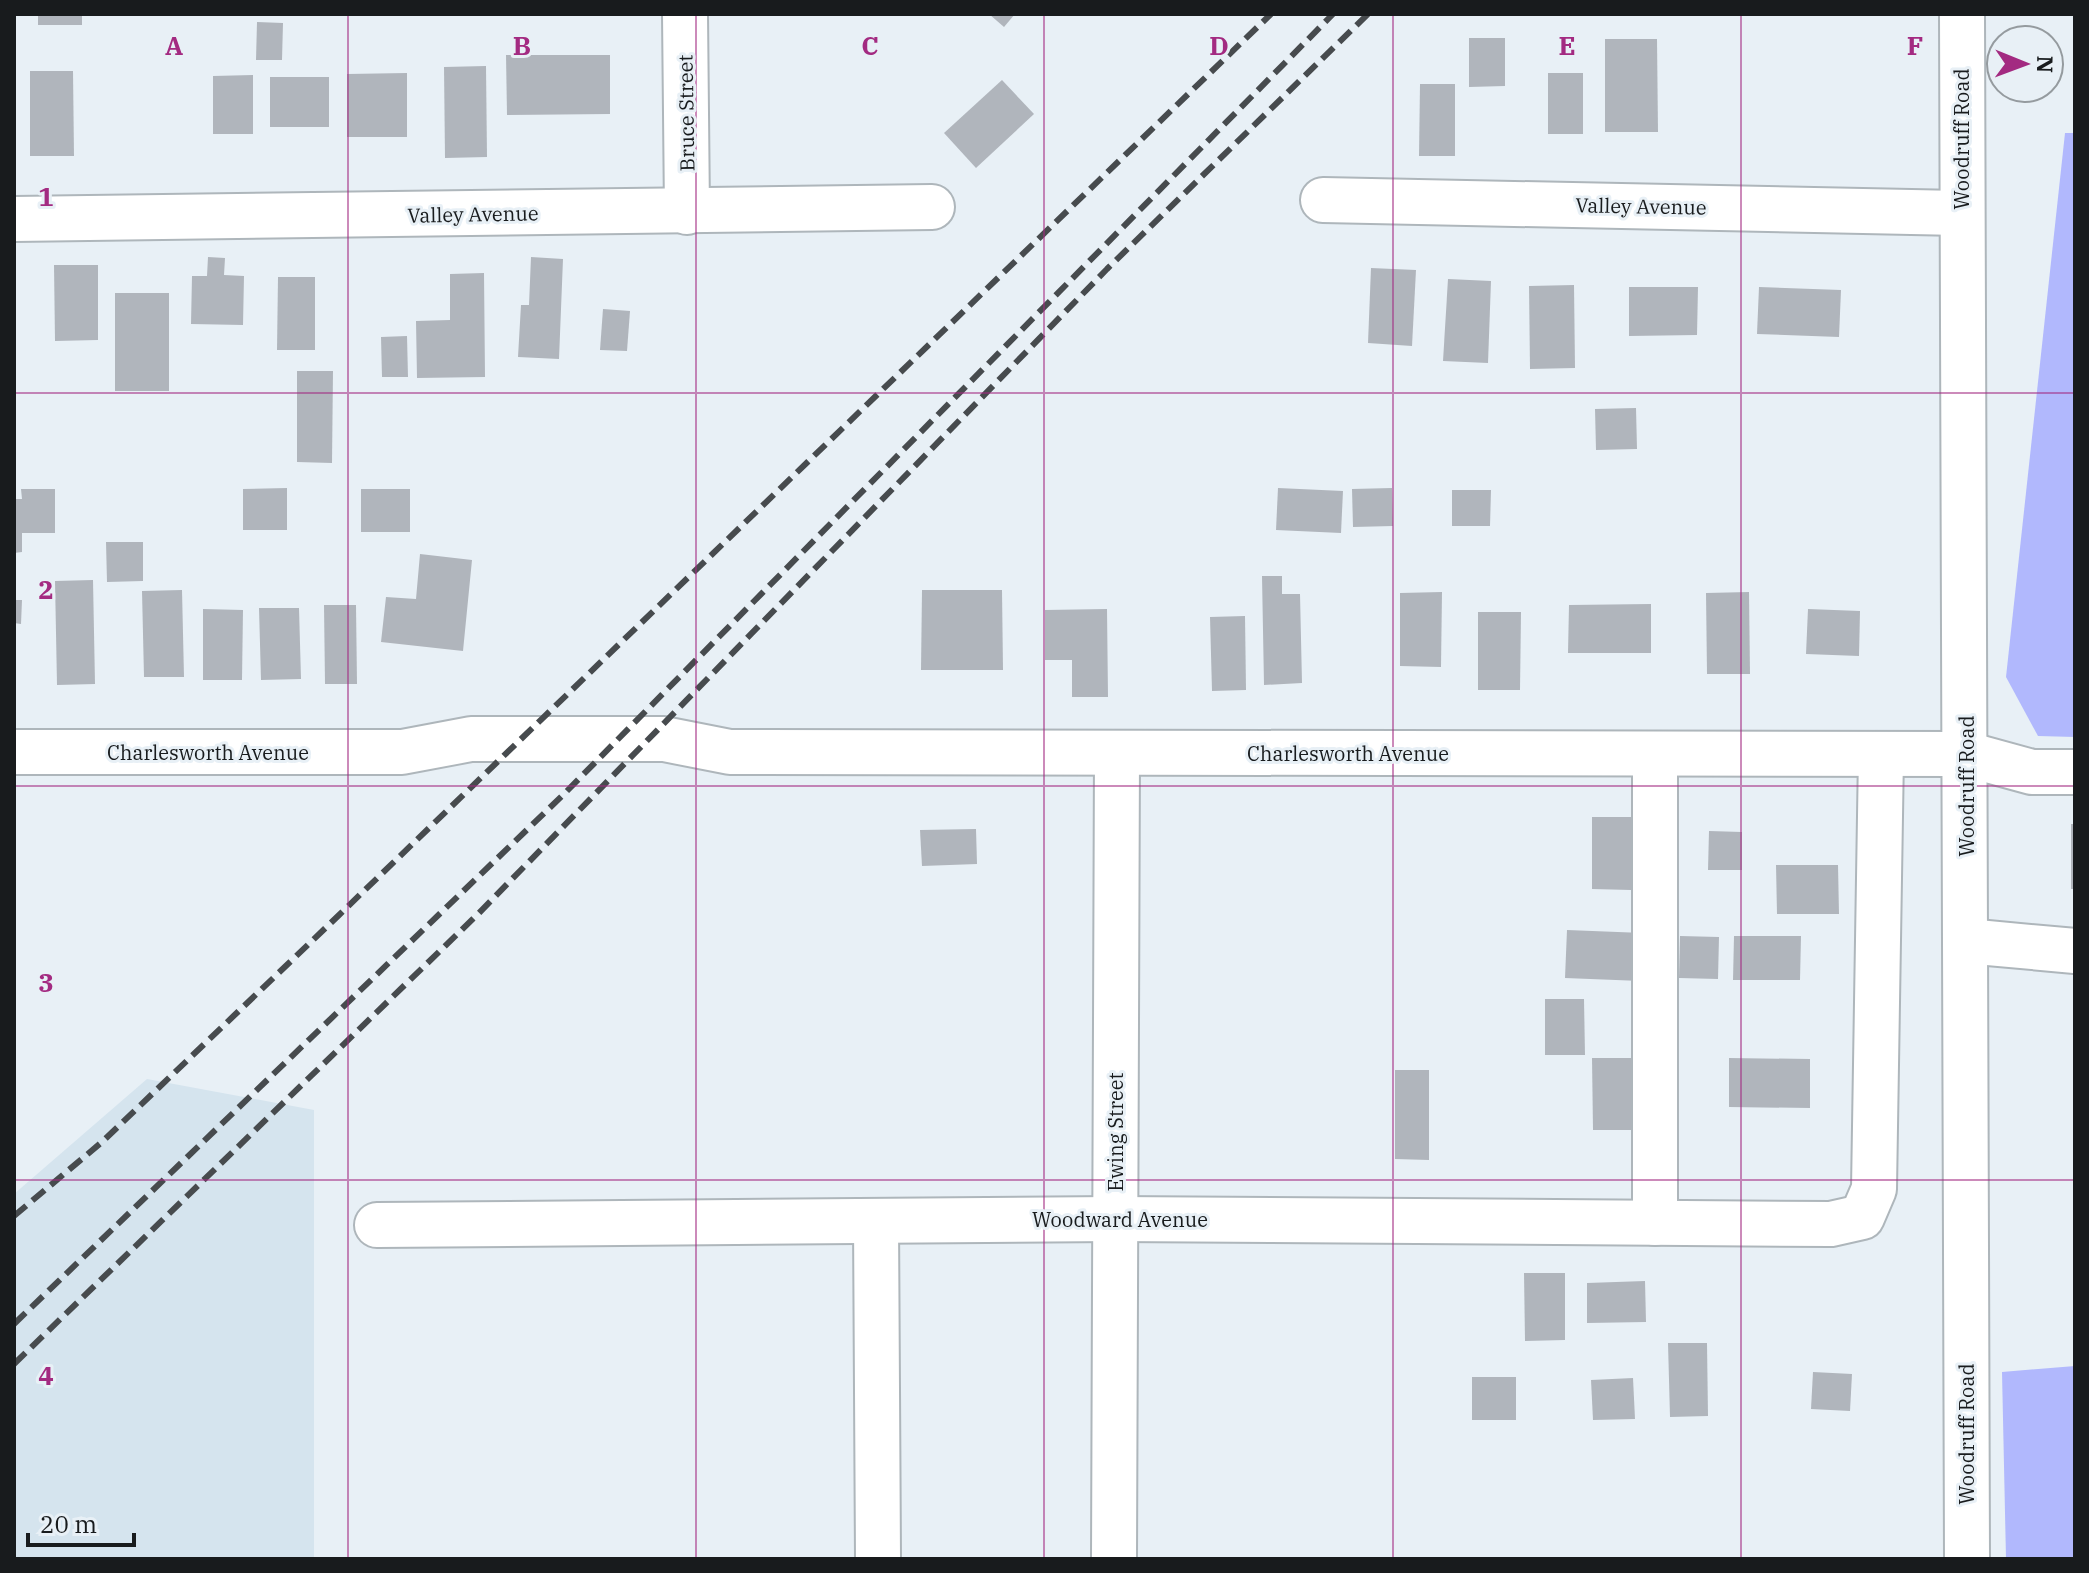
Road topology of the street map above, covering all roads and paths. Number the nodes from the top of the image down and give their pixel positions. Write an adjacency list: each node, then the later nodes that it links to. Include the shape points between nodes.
1 (685, 14): 5 (street, Bruce Street)
2 (1962, 14): 6 (street, Woodruff Road)
3 (1323, 200): 6 (street, Valley Avenue)
4 (932, 207): 5 (street, Valley Avenue)
5 (687, 212): 7 (street, Valley Avenue)
6 (1960, 213): 12 (street, Woodruff Road)
7 (14, 219)
8 (14, 752): 9 (street, Charlesworth Avenue, via 402,752 469,770 661,770 730,752)
9 (1117, 753): 10 (street, Charlesworth Avenue); 16 (street, Ewing Street)
10 (1655, 754): 11 (street, Charlesworth Avenue); 18 (street)
11 (1881, 754): 12 (street, Charlesworth Avenue); 18 (street, Woodward Avenue, via 1874,1189 1862,1217 1831,1224)
12 (1966, 754): 13 (street, Charlesworth Avenue, via 2032,772); 14 (street, Woodruff Road)
13 (2075, 772)
14 (1966, 941): 15 (street); 22 (street, Woodruff Road)
15 (2075, 951)
16 (1115, 1219): 17 (street, Woodward Avenue); 18 (street, Woodward Avenue); 21 (street, Ewing Street)
17 (876, 1221): 19 (street, Woodward Avenue); 20 (street)
18 (1655, 1223)
19 (377, 1225)
20 (878, 1559)
21 (1114, 1559)
22 (1967, 1559)

